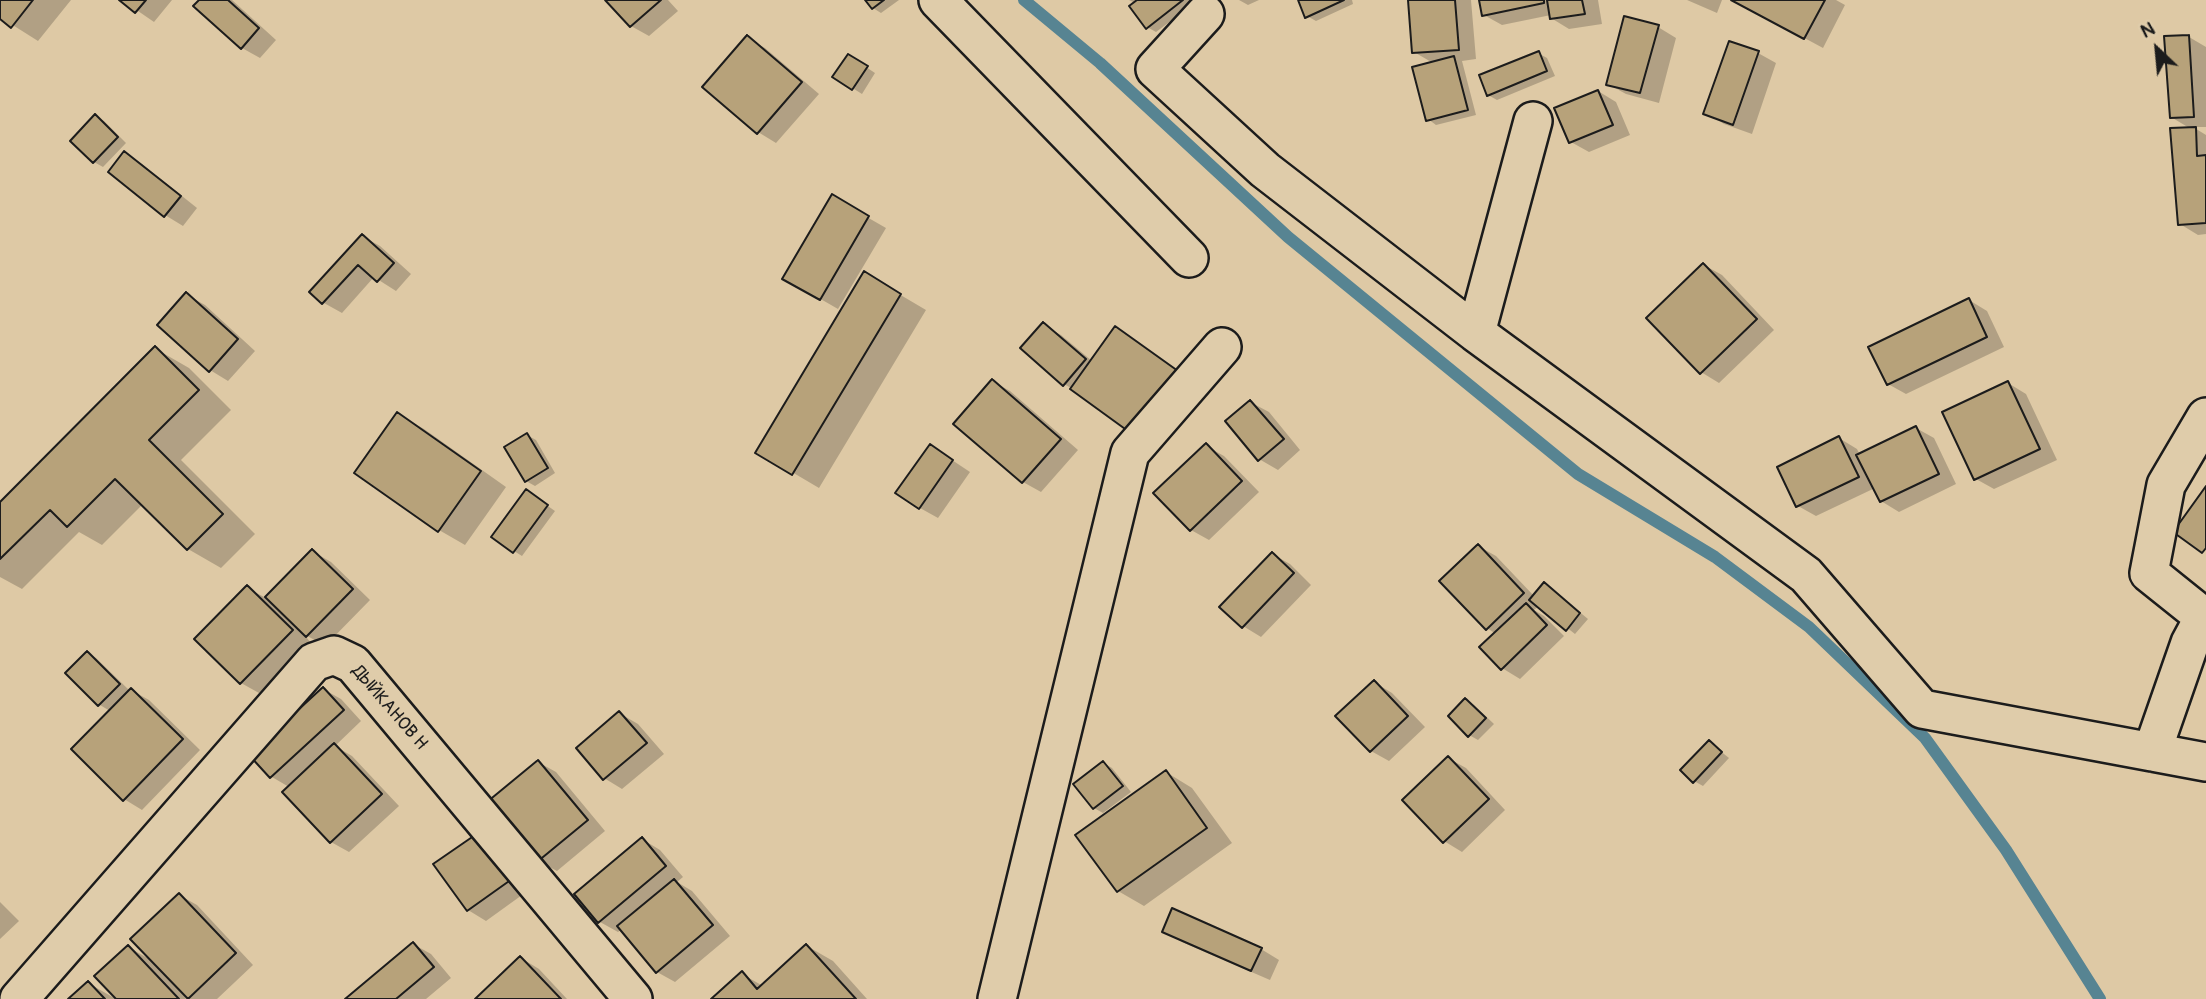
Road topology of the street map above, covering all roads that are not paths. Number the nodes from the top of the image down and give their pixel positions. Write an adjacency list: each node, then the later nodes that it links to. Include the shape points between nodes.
1 (939, 0): 4 (street)
2 (1205, 14): 5 (street, via 1155,69 1265,170)
3 (1533, 121): 5 (street)
4 (1189, 258)
5 (1476, 333): 8 (street, via 1805,575 1922,709)
6 (1222, 347): 12 (street, via 1130,453)
7 (2206, 417): 8 (street, via 2166,485 2149,573 2204,617 2190,643)
8 (2152, 752): 9 (street)
9 (2206, 762)
10 (19, 999): 11 (street, ДЫЙКАНОВ Н, via 314,662 334,655 353,664)
11 (633, 999)
12 (997, 999)

